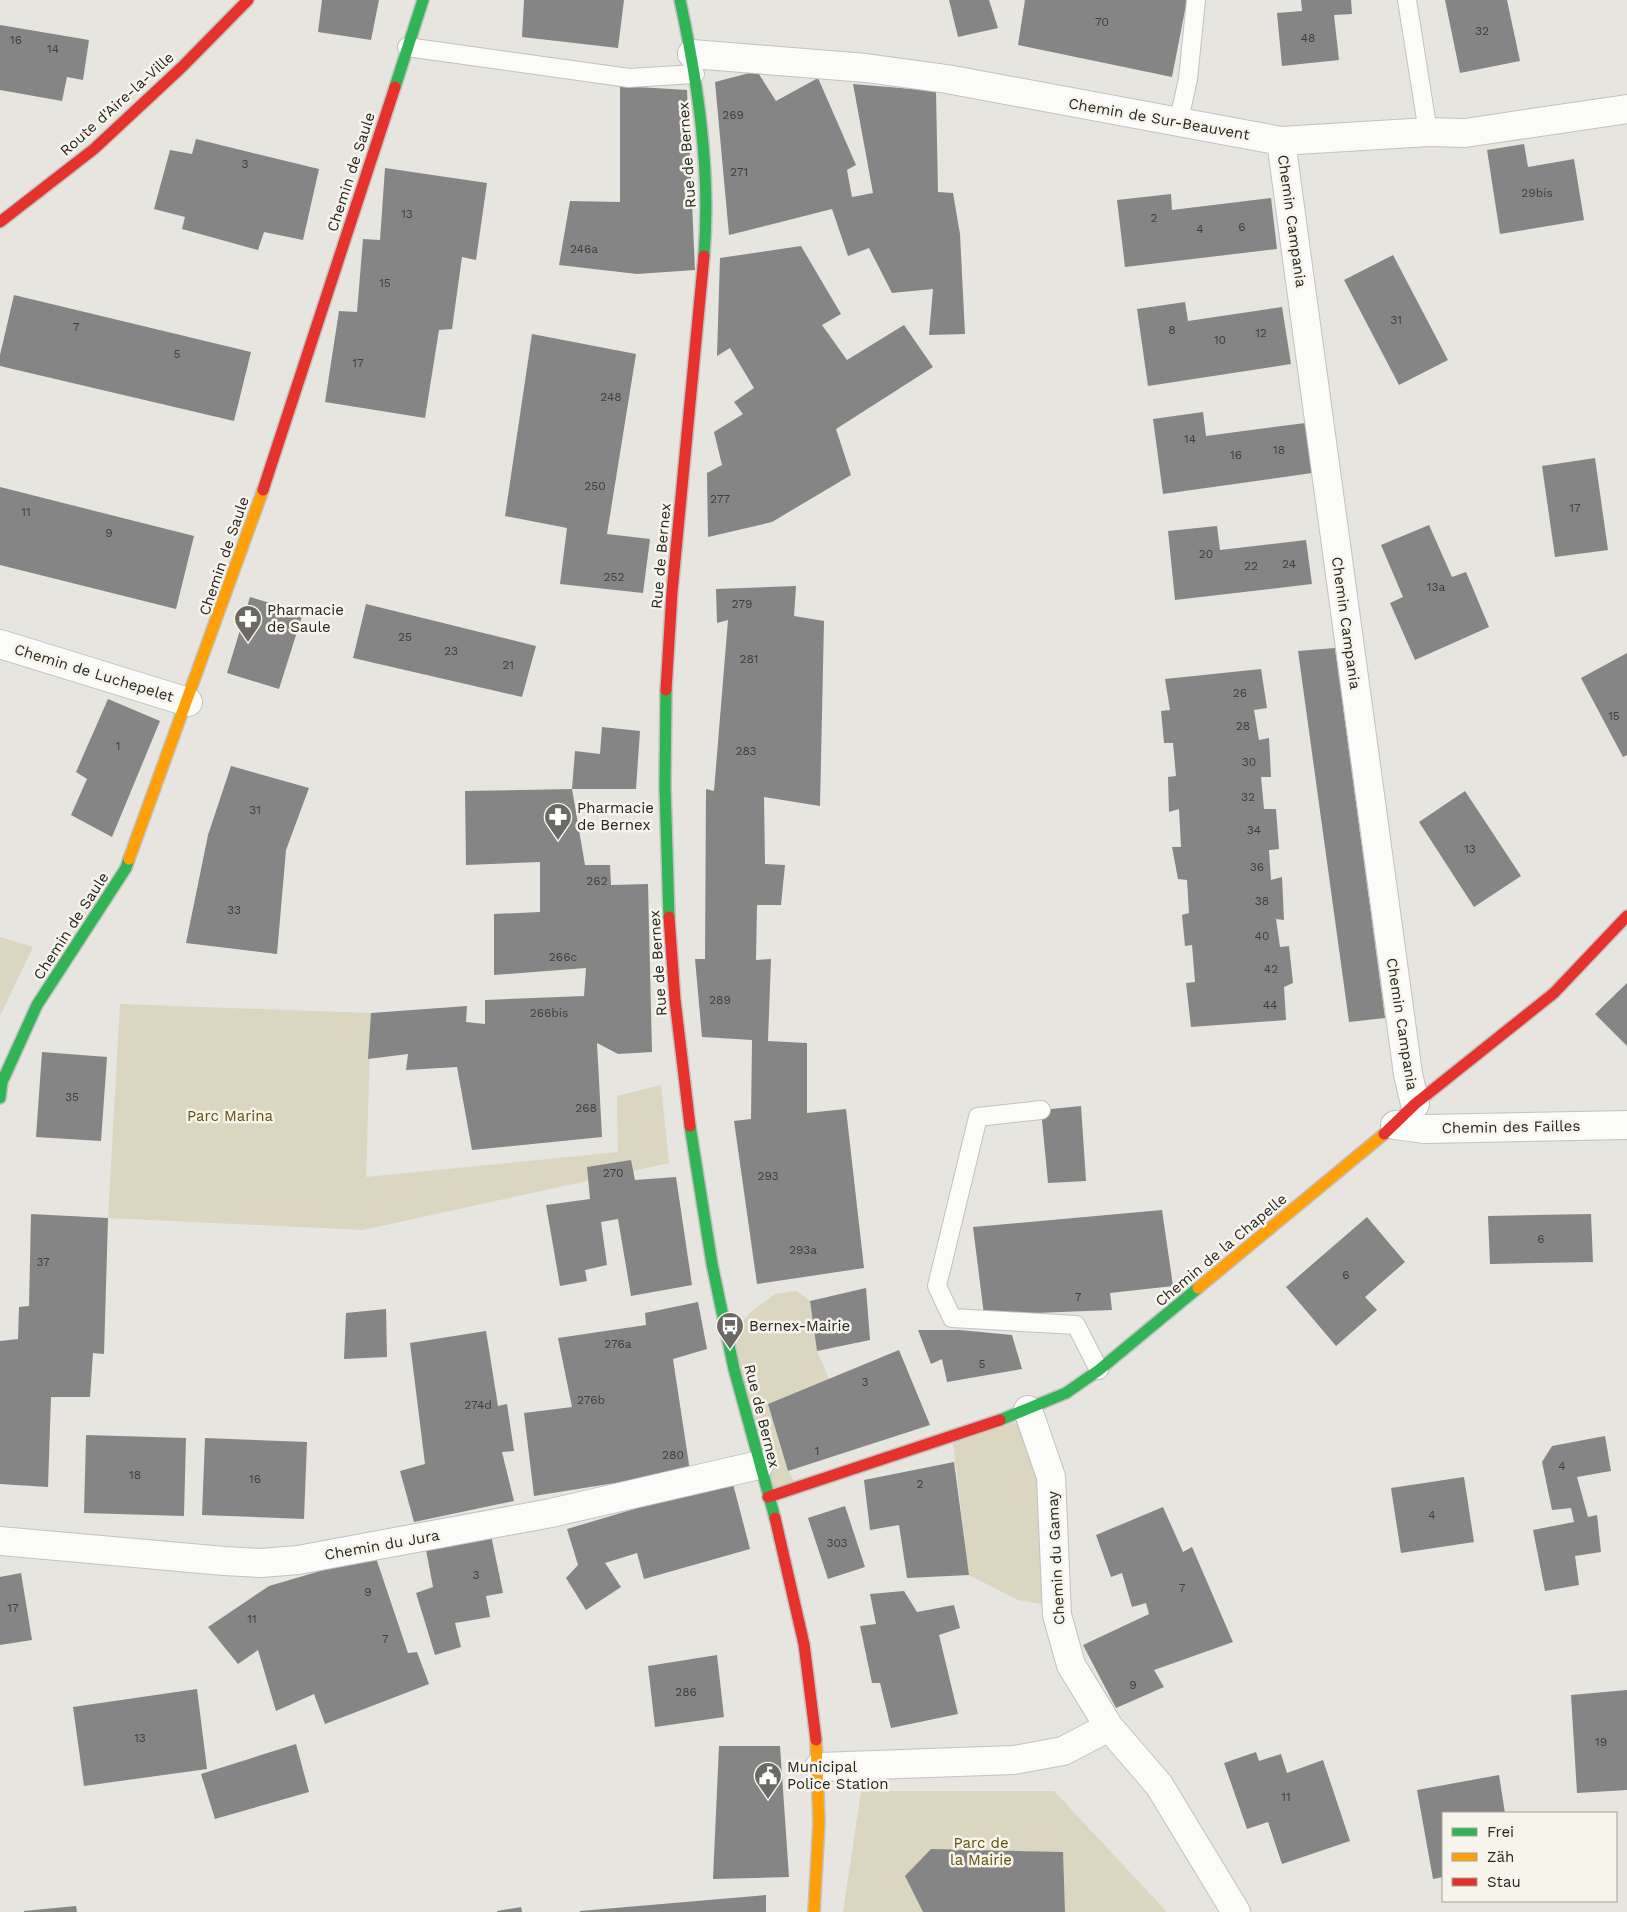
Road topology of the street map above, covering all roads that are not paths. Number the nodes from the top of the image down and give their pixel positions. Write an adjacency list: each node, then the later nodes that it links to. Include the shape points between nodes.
1 (248, 0): 12 (street, Route d'Aire-la-Ville, via 94,149)
2 (423, 0): 6 (street, Chemin de Saule)
3 (680, 0): 7 (street, Rue de Bernex)
4 (1196, 0): 9 (lane, via 1188,78)
5 (1408, 0): 10 (lane)
6 (407, 48): 7 (lane, via 629,78); 14 (street, Chemin de Saule, via 285,428)
7 (694, 64): 9 (street, Chemin de Sur-Beauvent, via 866,68 947,79); 23 (street, Rue de Bernex, via 702,121 706,223 669,630 667,870 676,1010 692,1143 717,1289)
8 (1627, 109): 10 (street, Chemin de Sur-Beauvent, via 1465,133)
9 (1178, 124): 11 (street, Chemin de Sur-Beauvent)
10 (1428, 132): 11 (street, Chemin de Sur-Beauvent)
11 (1281, 141): 17 (street, Chemin Campania, via 1405,1054)
12 (0, 222)
13 (0, 644): 14 (street, Chemin de Luchepelet)
14 (188, 702): 16 (street, Chemin de Saule, via 126,868 37,1005 2,1082)
15 (1627, 916): 17 (street, Chemin de la Chapelle, via 1554,993)
16 (0, 1098)
17 (1415, 1104): 19 (street, Chemin de la Chapelle)
18 (1041, 1110): 21 (lane, via 978,1117 938,1286 952,1318 1076,1325)
19 (1395, 1125): 20 (street, Chemin des Failles, via 1425,1129); 21 (street, Chemin de la Chapelle)
20 (1627, 1126)
21 (1099, 1370): 22 (street, Chemin de la Chapelle, via 1066,1393)
22 (1028, 1410): 24 (street, Chemin de la Chapelle); 26 (street, Chemin du Gamay, via 1051,1477 1057,1615 1063,1642 1071,1665)
23 (759, 1465): 24 (street, Rue de Bernex); 25 (street, Chemin du Jura, via 551,1513 298,1560 224,1561)
24 (768, 1497): 27 (street, Rue de Bernex, via 802,1631)
25 (0, 1541)
26 (1109, 1727): 27 (street, via 1063,1751 1039,1757); 29 (street, Chemin du Gamay, via 1159,1785)
27 (819, 1767): 28 (street, Rue de Bernex)
28 (814, 1912)
29 (1236, 1912)

